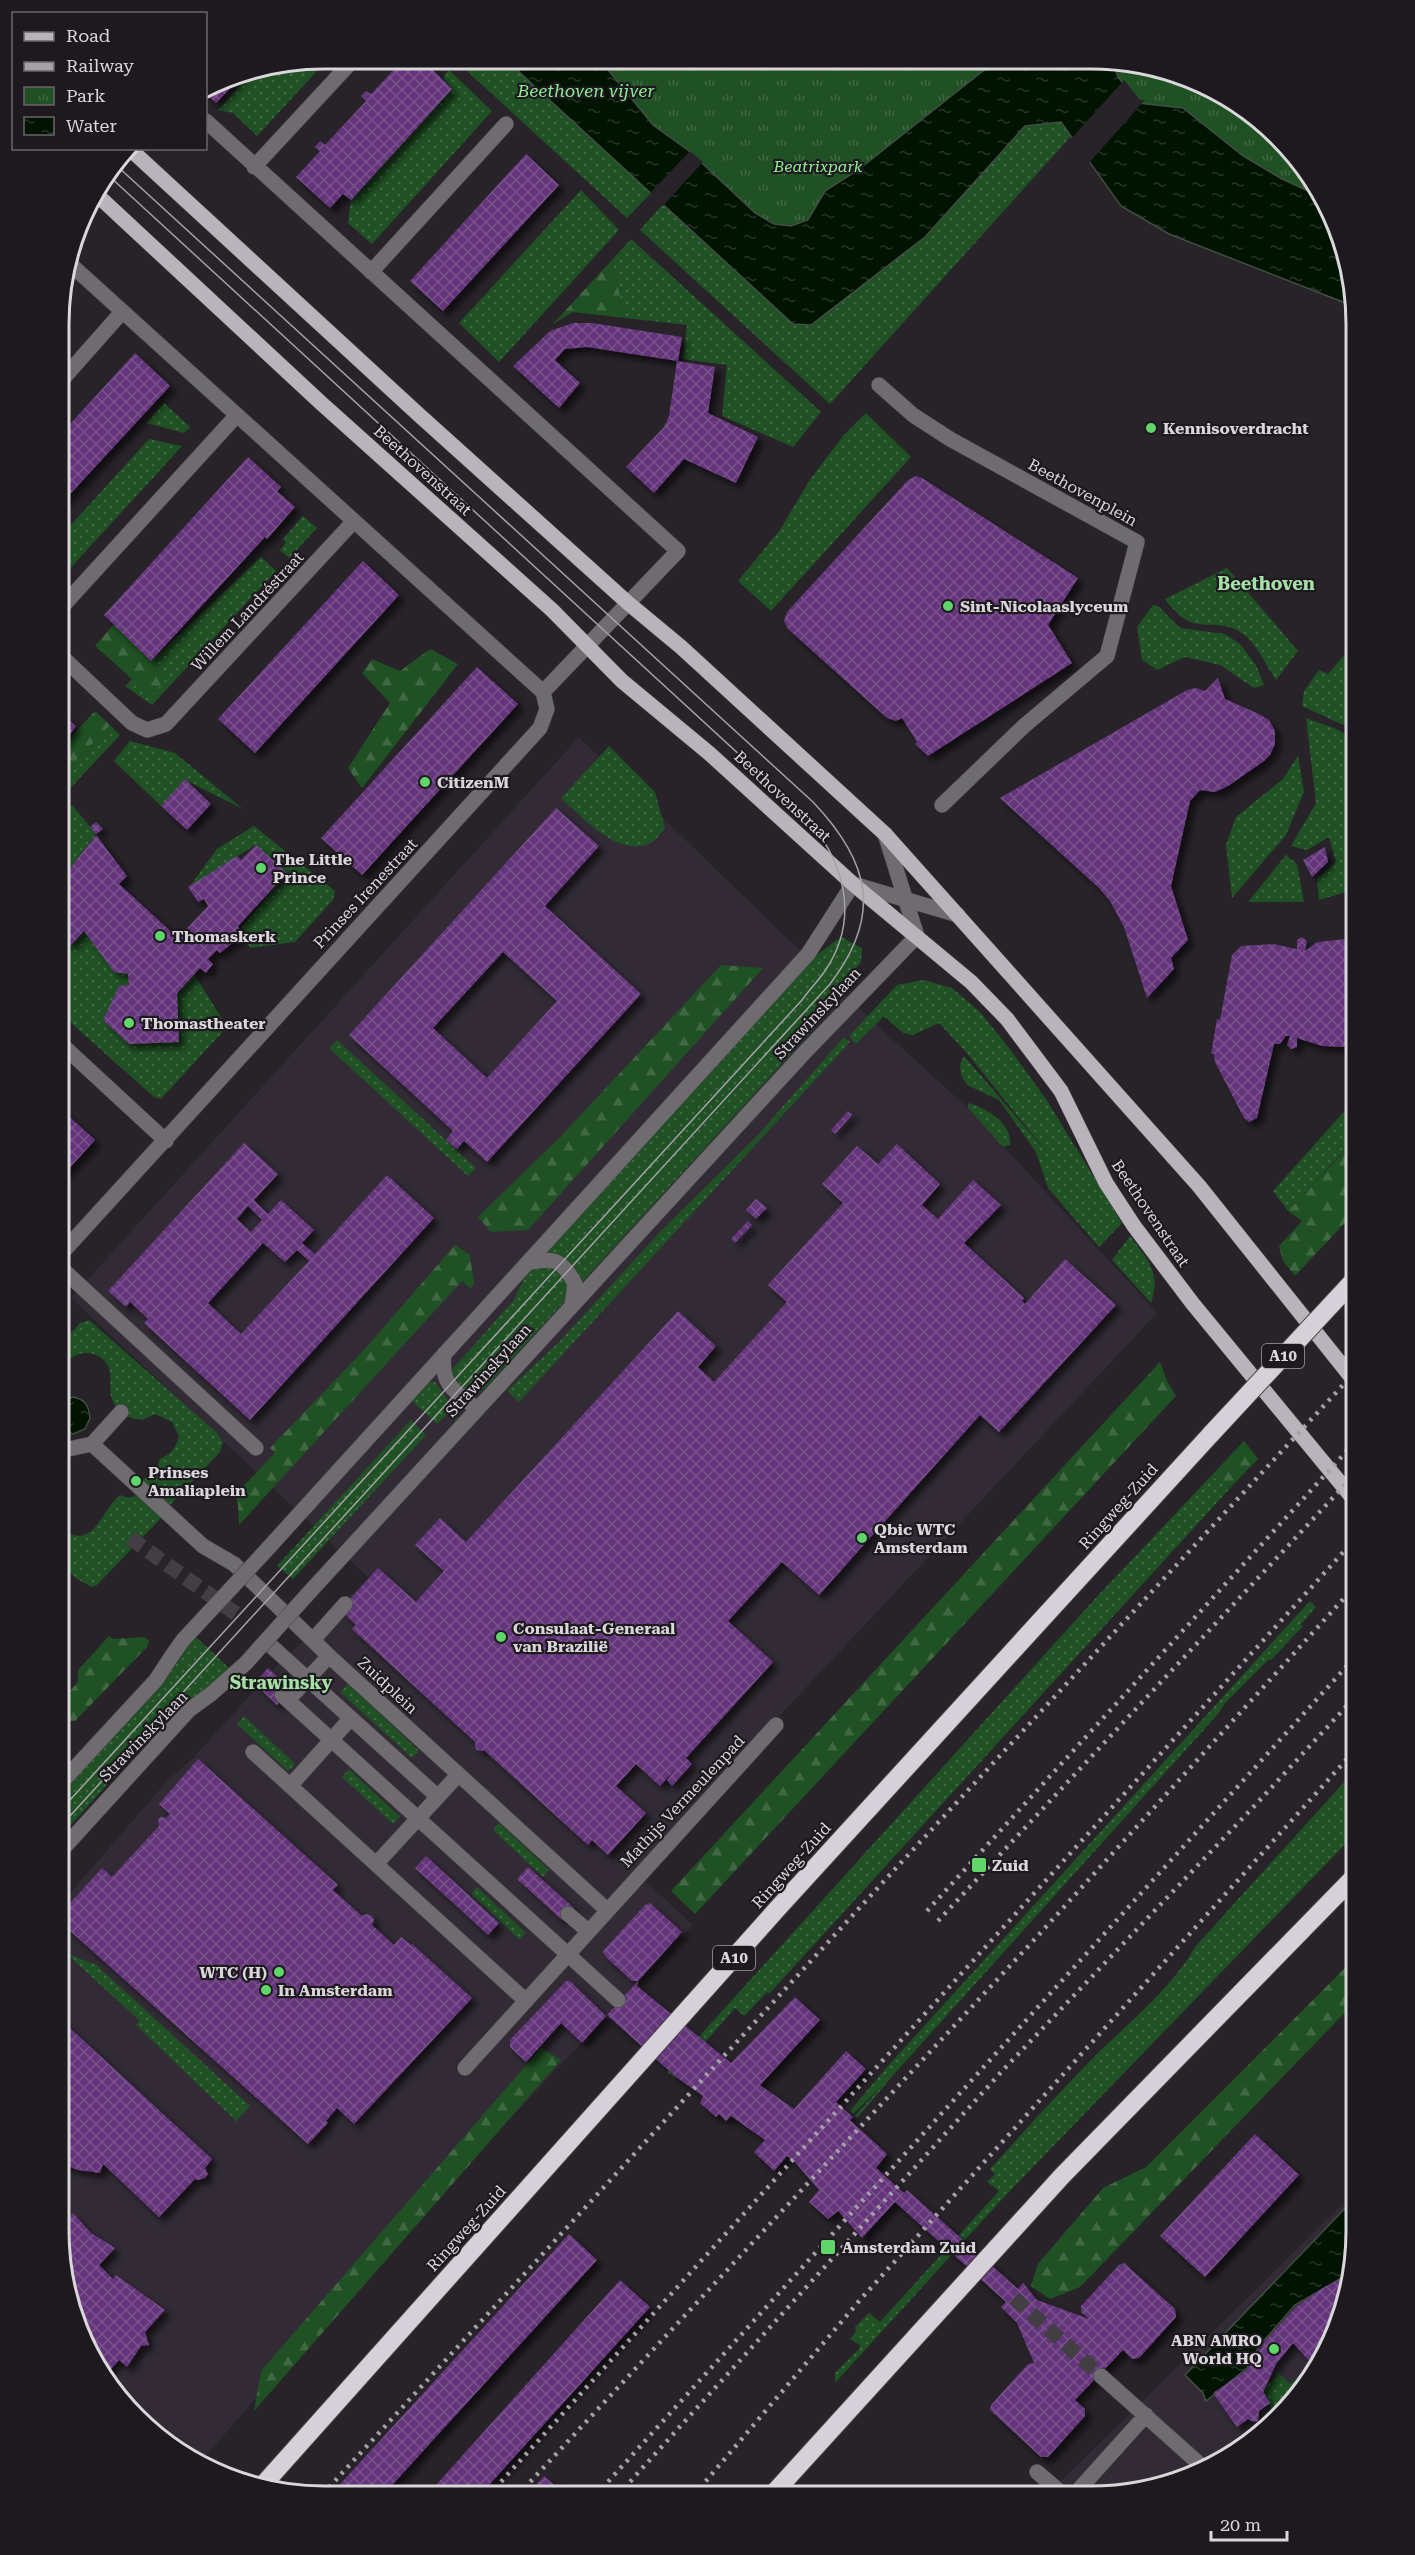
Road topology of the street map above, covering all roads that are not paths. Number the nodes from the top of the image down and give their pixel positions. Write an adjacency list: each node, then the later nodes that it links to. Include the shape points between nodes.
1 (345, 69): 5 (street)
2 (207, 123): 5 (street)
3 (506, 124): 8 (street)
4 (135, 153): 15 (main road)
5 (254, 167): 8 (street)
6 (102, 199): 16 (main road, Beethovenstraat)
7 (75, 269): 9 (street)
8 (371, 272): 15 (street, via 678,550)
9 (122, 312): 10 (street); 12 (street)
10 (69, 372)
11 (879, 385): 19 (street, Beethovenplein, via 913,416 950,439 1137,542 1107,656 1024,726)
12 (237, 415): 13 (street); 14 (street)
13 (354, 521): 17 (street, Willem Landréstraat, via 166,724 147,730 132,723); 18 (street)
14 (69, 599)
15 (628, 603): 16 (street); 20 (main road)
16 (587, 646): 18 (street); 21 (main road, Beethovenstraat)
17 (69, 664)
18 (543, 692): 26 (street, Prinses Irenestraat, via 547,710 540,728)
19 (942, 805)
20 (885, 834): 22 (street); 23 (main road)
21 (853, 884): 22 (street); 24 (main road, Beethovenstraat); 28 (street, Strawinskylaan, via 808,954)
22 (905, 901): 23 (street); 24 (street)
23 (958, 915): 33 (main road, via 1199,1186)
24 (917, 936): 31 (street, Strawinskylaan); 39 (main road, Beethovenstraat, via 971,982 1029,1047 1061,1091 1106,1183 1134,1226)
25 (69, 1051): 26 (street)
26 (166, 1141): 27 (street, Prinses Irenestraat)
27 (69, 1245)
28 (527, 1263): 31 (street, via 549,1258 561,1263 575,1284); 32 (street, Strawinskylaan)
29 (69, 1276): 37 (street)
30 (1346, 1289): 68 (highway, Ringweg-Zuid / A10, bridge, via 778,1908)
31 (572, 1305): 34 (street, Strawinskylaan)
32 (444, 1354): 34 (street, via 443,1374); 49 (street, Strawinskylaan, bridge, via 183,1640 156,1680)
33 (1346, 1370)
34 (476, 1408): 54 (street, Strawinskylaan, bridge, via 246,1663 189,1710)
35 (121, 1412): 36 (street)
36 (92, 1444): 38 (street); 41 (street, Zuidplein, via 203,1546 234,1564)
37 (256, 1448)
38 (69, 1449)
39 (1346, 1490)
40 (345, 1604): 41 (street)
41 (313, 1640): 43 (street, Zuidplein)
42 (269, 1644): 44 (street)
43 (329, 1656): 44 (street); 50 (street, Zuidplein)
44 (308, 1679): 45 (street); 47 (street, via 285,1698)
45 (351, 1718): 47 (street); 52 (street)
46 (776, 1725): 57 (street, Mathijs Vermeulenpad)
47 (331, 1740): 51 (street); 53 (street)
48 (253, 1752): 51 (street)
49 (69, 1774)
50 (458, 1775): 52 (street); 57 (street, Zuidplein)
51 (290, 1786): 55 (street)
52 (438, 1797): 53 (street)
53 (417, 1819): 55 (street); 60 (street)
54 (69, 1842)
55 (376, 1864): 62 (street)
56 (1346, 1885): 69 (highway, via 1062,2176)
57 (610, 1906): 59 (street)
58 (568, 1914): 59 (street)
59 (588, 1931): 60 (street)
60 (567, 1954): 61 (street); 62 (street)
61 (618, 2000)
62 (525, 2001): 63 (street)
63 (465, 2068)
64 (1101, 2376): 65 (street)
65 (1146, 2415): 66 (street); 71 (street)
66 (1198, 2463)
67 (1037, 2472): 70 (street)
68 (268, 2479)
69 (780, 2486)
70 (1053, 2486)
71 (1082, 2486)

